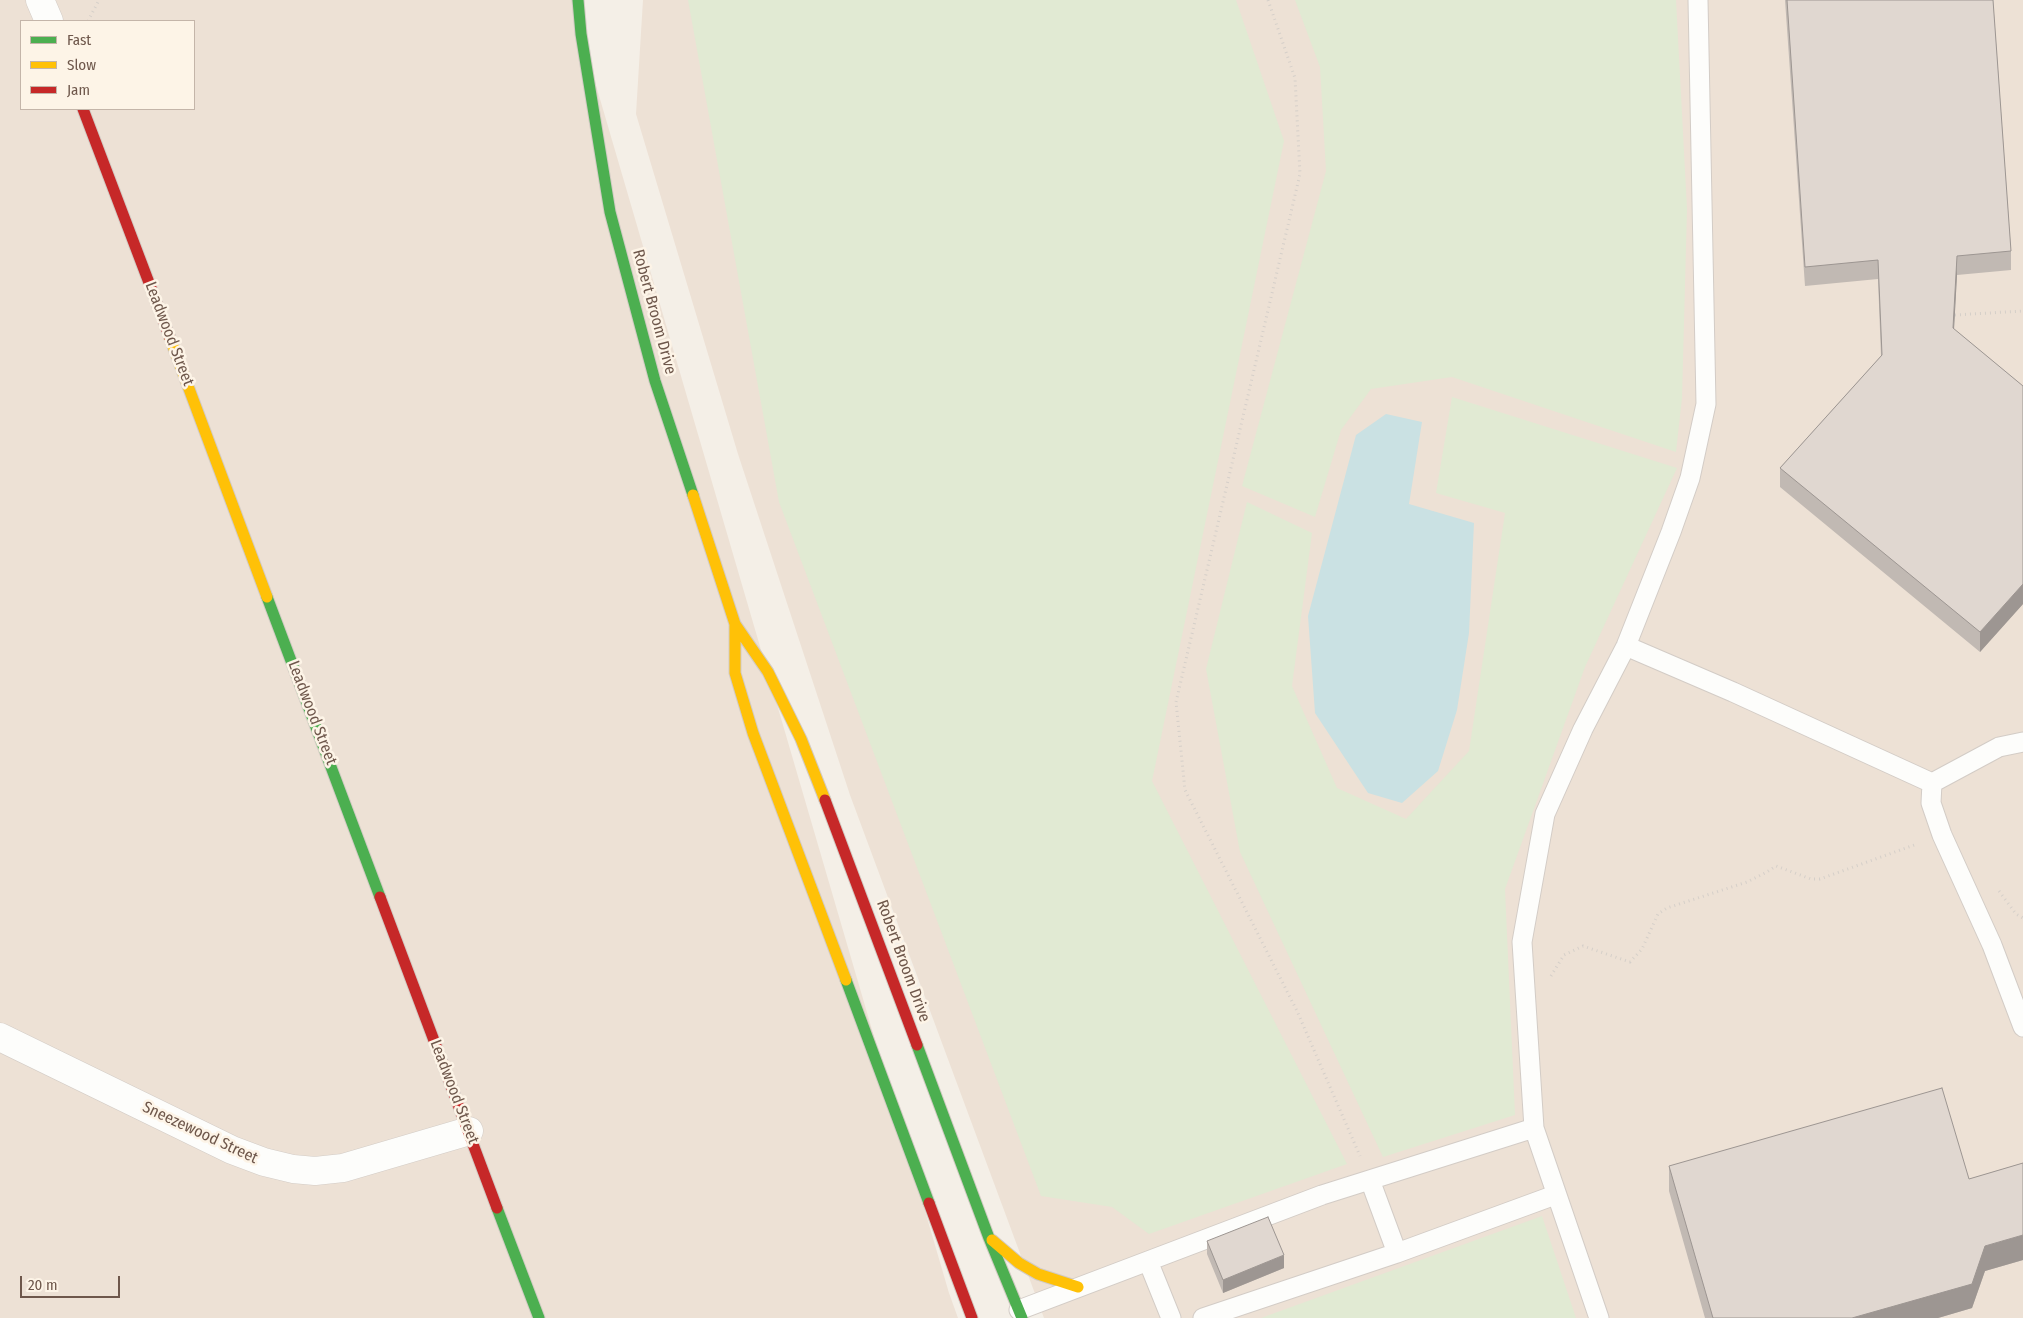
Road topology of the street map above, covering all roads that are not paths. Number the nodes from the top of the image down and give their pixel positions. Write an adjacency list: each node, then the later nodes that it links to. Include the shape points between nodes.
1 (40, 0): 4 (street)
2 (578, 0): 6 (street, Robert Broom Drive, via 610,212 655,381)
3 (1698, 0): 7 (lane, via 1706,404 1690,478)
4 (49, 20)
5 (83, 110): 13 (street, Leadwood Street)
6 (735, 624): 14 (street, Robert Broom Drive, via 735,673 753,733); 18 (street, Robert Broom Drive, via 768,672 801,740)
7 (1626, 646): 9 (lane); 12 (lane, via 1583,729 1545,814 1522,942)
8 (2023, 742): 9 (lane, via 1999,747)
9 (1932, 783): 10 (lane, via 1931,802 1942,835 1992,945)
10 (2023, 1027)
11 (0, 1037): 13 (street, Sneezewood Street, via 232,1150 293,1170 343,1168)
12 (1534, 1128): 16 (lane); 17 (lane)
13 (469, 1131): 23 (street, Leadwood Street)
14 (904, 1136): 15 (street); 24 (street, Robert Broom Drive)
15 (920, 1147)
16 (1370, 1180): 19 (lane); 20 (lane)
17 (1555, 1195): 19 (lane); 27 (lane, via 1581,1260)
18 (989, 1238): 21 (street, via 1038,1274); 22 (street, Robert Broom Drive)
19 (1397, 1253): 26 (lane)
20 (1148, 1261): 21 (lane); 25 (lane)
21 (1078, 1287): 22 (lane)
22 (1020, 1315)
23 (539, 1318)
24 (972, 1318)
25 (1171, 1318)
26 (1203, 1318)
27 (1599, 1318)

